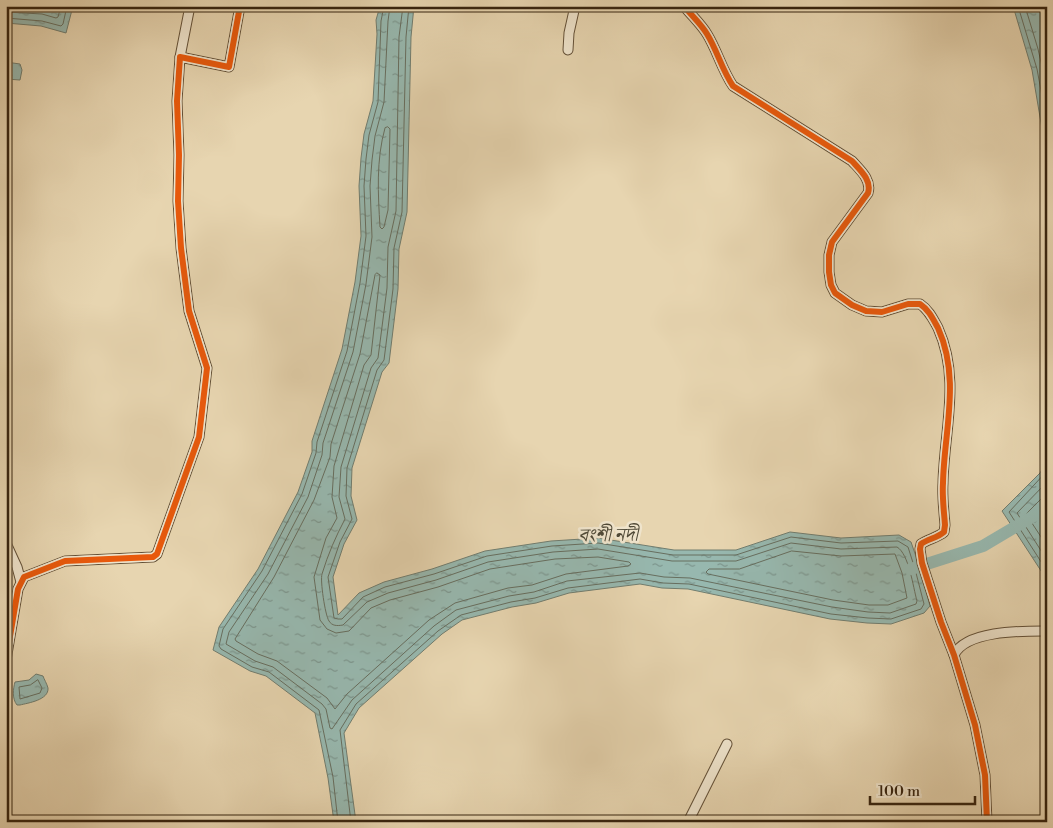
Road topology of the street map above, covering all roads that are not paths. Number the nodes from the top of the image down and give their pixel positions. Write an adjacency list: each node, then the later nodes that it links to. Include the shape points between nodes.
1 (190, 6): 6 (street)
2 (240, 6): 6 (street, via 229,67)
3 (575, 6): 5 (street)
4 (684, 6): 10 (street, via 706,33 733,86 852,161 865,176 868,193 832,242 830,281 835,293 866,311 882,312 920,304 931,315 941,336 948,362 950,394 942,484 945,525 940,536 921,544 924,567)
5 (568, 50)
6 (180, 57): 8 (street, via 177,108 181,248 189,311 208,368 199,437 157,554 153,557 65,561 36,572)
7 (6, 543): 8 (street)
8 (21, 582): 11 (street)
9 (1047, 631): 10 (street, via 974,639 961,645)
10 (954, 655): 14 (street, via 979,743 985,775)
11 (6, 660)
12 (727, 744): 13 (street)
13 (688, 822)
14 (987, 822)

